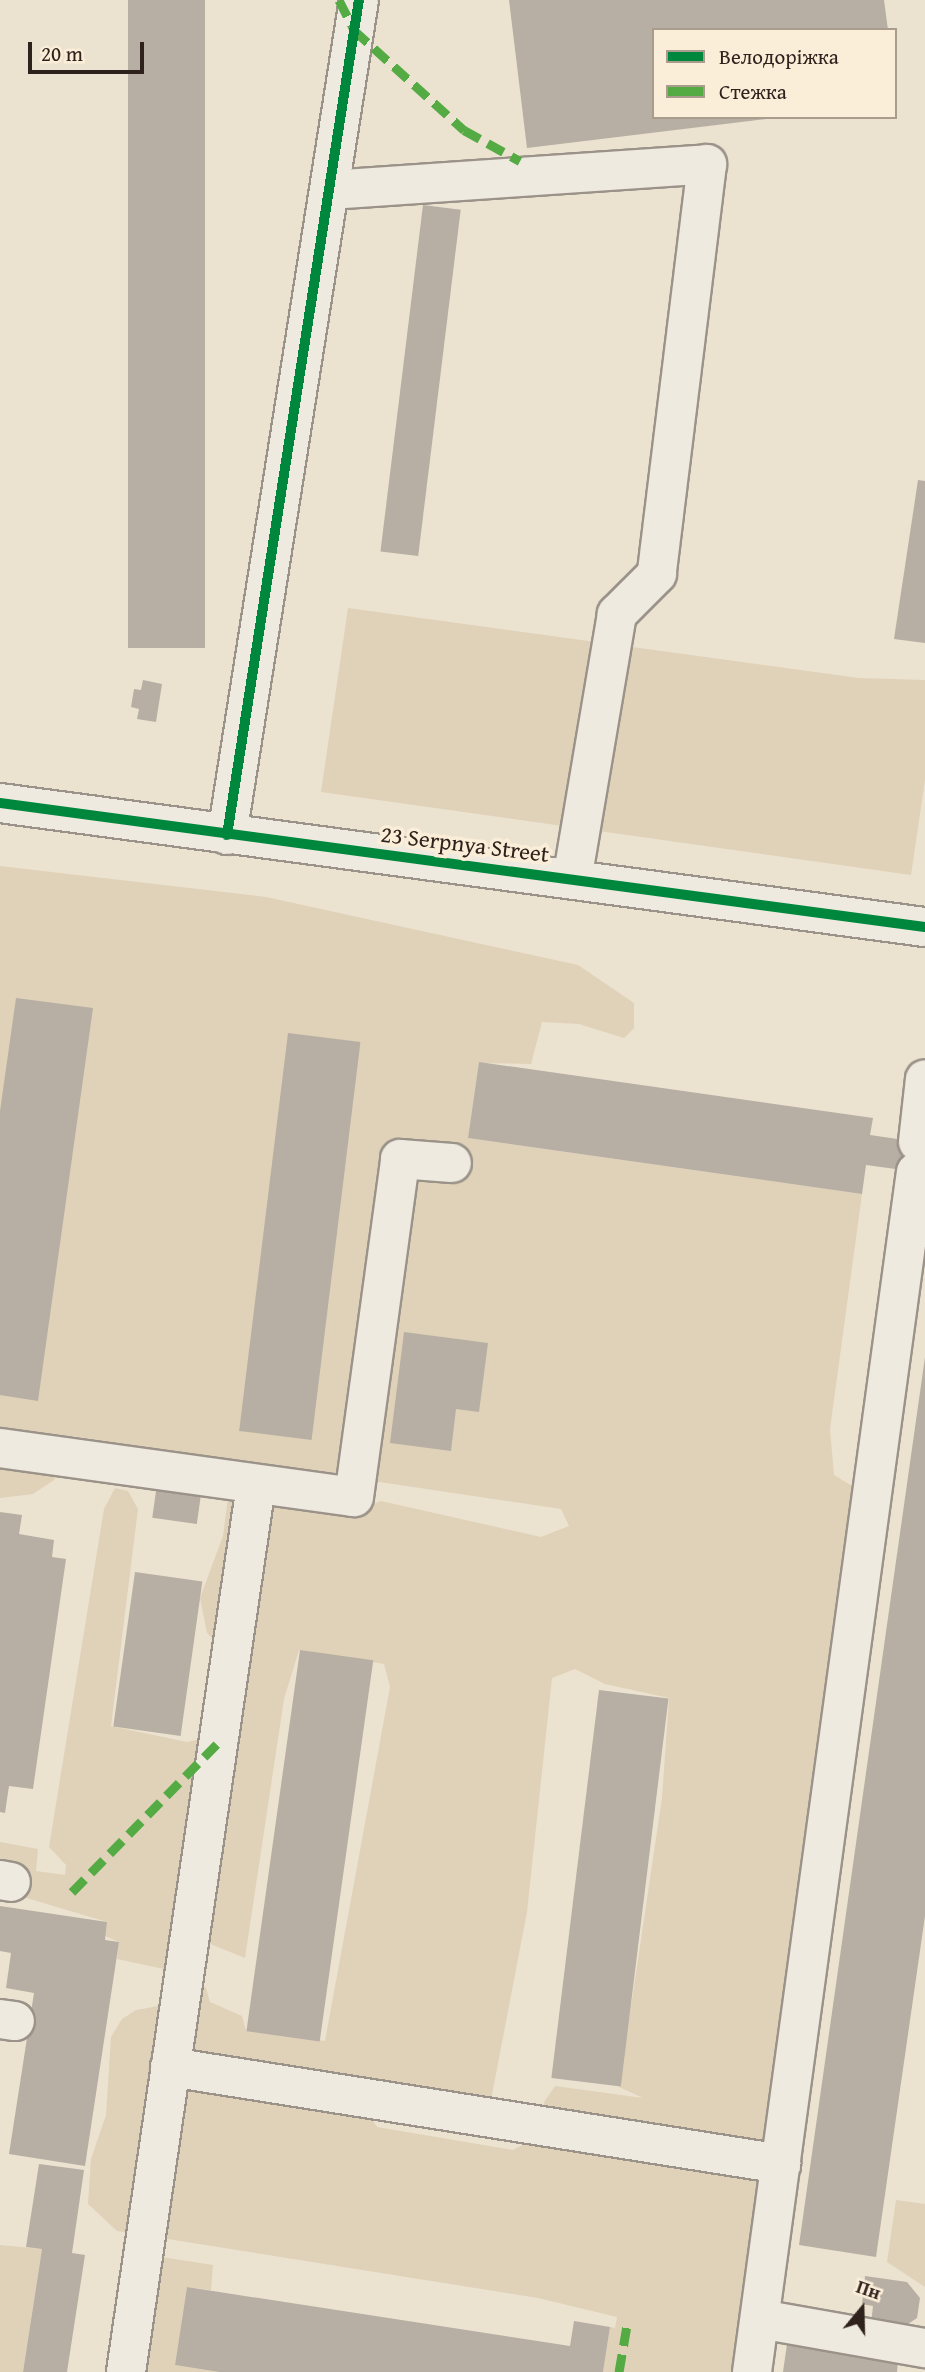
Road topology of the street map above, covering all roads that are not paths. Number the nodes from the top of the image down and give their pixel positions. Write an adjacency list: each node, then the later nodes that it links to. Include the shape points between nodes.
1 (359, 0): 2 (street)
2 (330, 190): 4 (street); 5 (street, via 707,164 656,574 617,614)
3 (0, 803): 4 (street, 23 Serpnya Street)
4 (227, 835): 5 (street, 23 Serpnya Street)
5 (572, 879): 6 (street, 23 Serpnya Street)
6 (925, 927)
7 (925, 1079): 12 (street)
8 (452, 1163): 10 (street, via 400,1158 354,1497)
9 (0, 1448): 10 (street)
10 (256, 1485): 11 (street)
11 (170, 2067): 12 (street); 15 (street)
12 (781, 2164): 13 (street)
13 (760, 2319): 14 (street); 16 (street)
14 (925, 2348)
15 (126, 2372)
16 (752, 2372)

